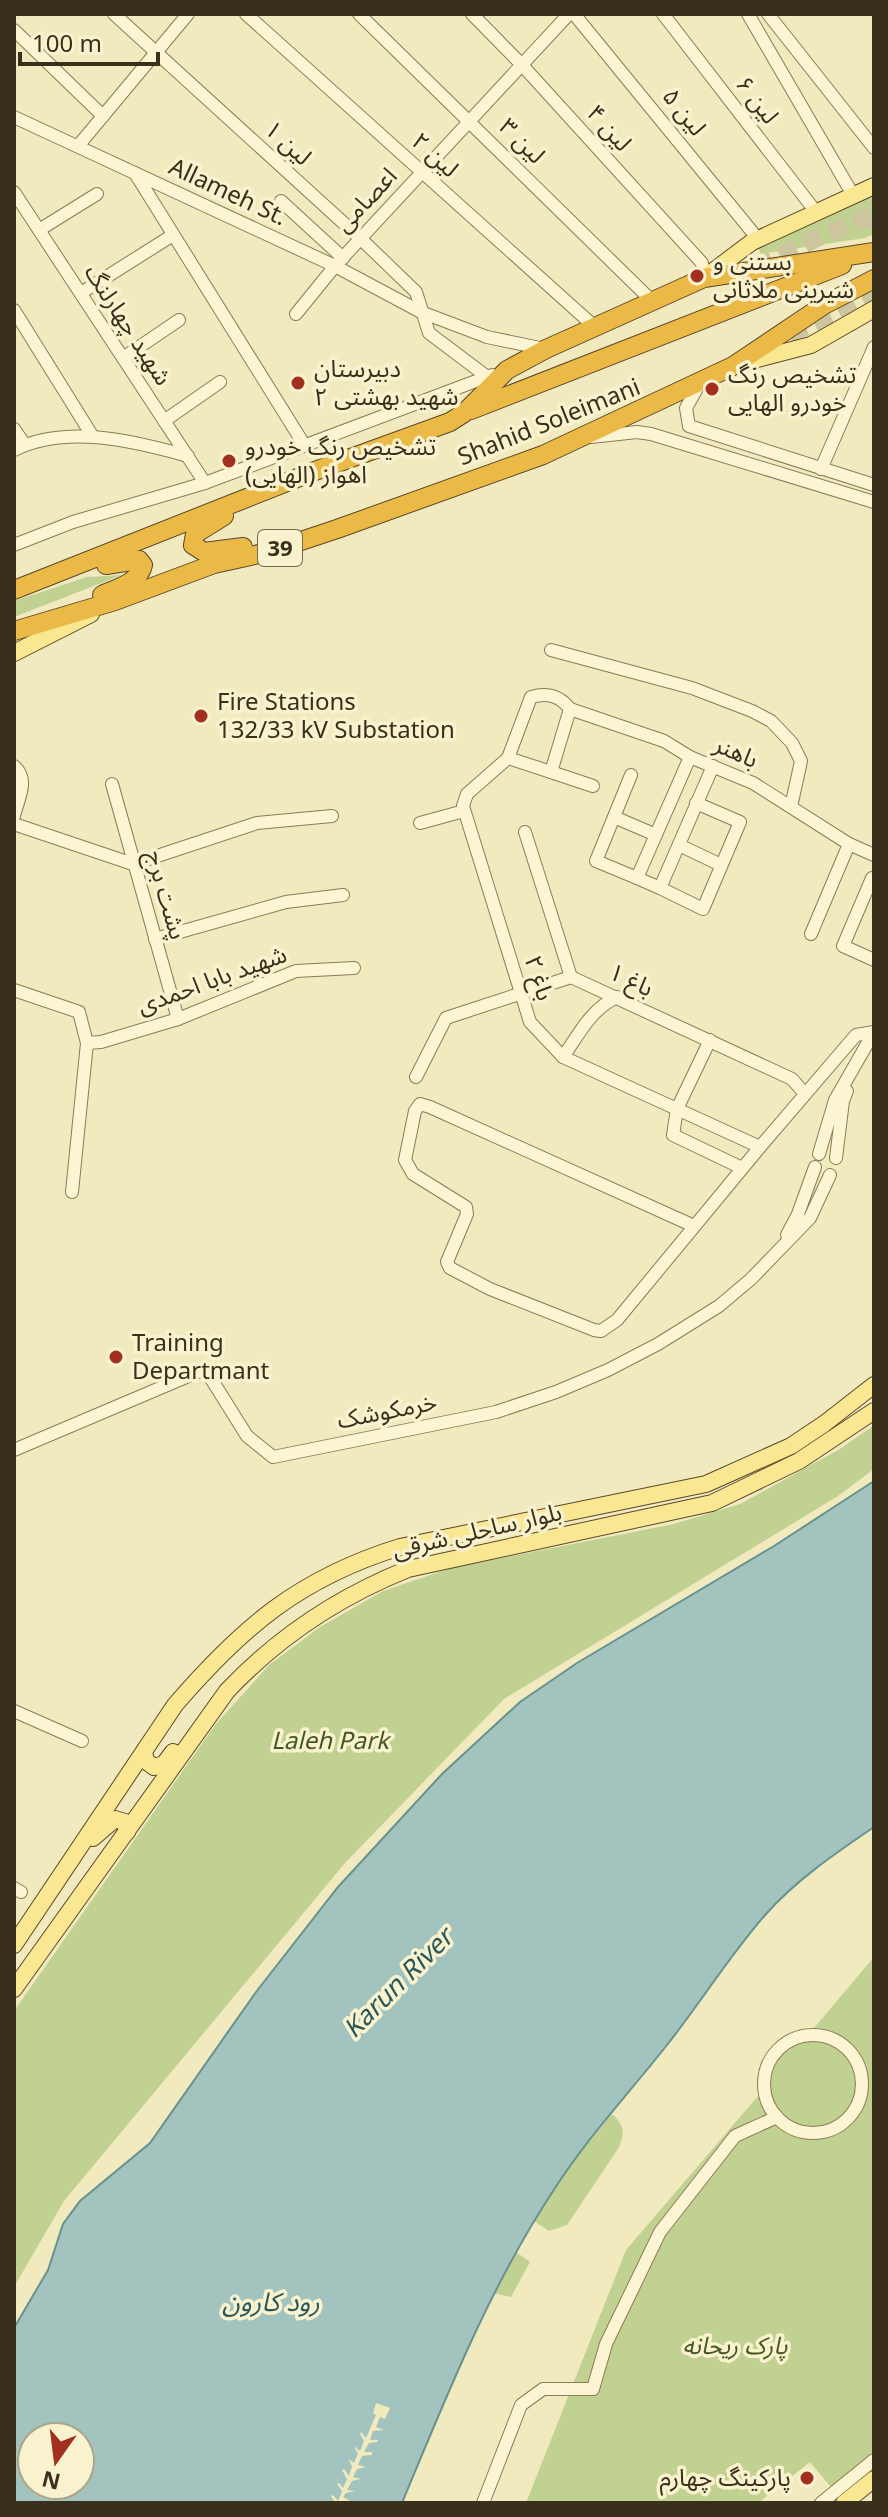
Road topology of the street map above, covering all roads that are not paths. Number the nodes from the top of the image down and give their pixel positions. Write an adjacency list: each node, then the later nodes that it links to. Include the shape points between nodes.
1 (114, 14): 11 (street, لین ۱)
2 (188, 14): 11 (street)
3 (246, 14): 19 (street, لین ۲)
4 (359, 14): 15 (street, لین ۳)
5 (472, 14): 12 (street, لین ۴)
6 (572, 14): 12 (street, اعصامی); 29 (street, لین ۵)
7 (663, 14): 25 (street, لین ۶)
8 (748, 14): 23 (street)
9 (768, 14): 17 (street)
10 (14, 30): 13 (street)
11 (156, 52): 13 (street); 28 (street, لین ۱)
12 (522, 65): 15 (street, اعصامی); 32 (street, لین ۴, via 702,263)
13 (103, 116): 16 (street)
14 (14, 117): 16 (street, Allameh St.)
15 (470, 120): 19 (street, اعصامی); 35 (street, لین ۳)
16 (78, 146): 18 (street, Allameh St.)
17 (874, 148)
18 (135, 173): 27 (street); 31 (street, Allameh St.)
19 (421, 173): 28 (street, اعصامی); 41 (street, لین ۲)
20 (874, 186): 23 (main road)
21 (14, 192): 26 (street, شهید چهارلنگ)
22 (97, 194): 26 (street)
23 (853, 195): 25 (main road)
24 (281, 201): 31 (street)
25 (816, 212): 29 (main road)
26 (39, 230): 34 (street, شهید چهارلنگ)
27 (173, 235): 34 (street); 56 (street)
28 (360, 238): 31 (street, اعصامی); 38 (street, لین ۱, via 416,292)
29 (758, 239): 32 (main road)
30 (874, 252): 32 (highway, 39); 49 (highway, 39)
31 (339, 262): 38 (street, Allameh St.); 39 (street, اعصامی)
32 (704, 278): 35 (highway, Shahid Soleimani / 39)
33 (874, 279): 45 (highway, 39, via 824,305)
34 (81, 293): 44 (street, شهید چهارلنگ)
35 (652, 301): 41 (highway, Shahid Soleimani / 39)
36 (874, 309): 45 (main road, via 811,345)
37 (14, 310): 53 (street)
38 (421, 312): 43 (street, Allameh St., via 487,337); 46 (street, Allameh St., via 429,333)
39 (296, 314)
40 (179, 320): 44 (street)
41 (596, 328): 43 (highway, Shahid Soleimani / 39)
42 (874, 347): 59 (street)
43 (546, 349): 46 (highway, Shahid Soleimani / 39)
44 (123, 358): 50 (street, شهید چهارلنگ)
45 (733, 366): 47 (highway, Shahid Soleimani / 39)
46 (495, 376): 49 (highway, Shahid Soleimani / 39); 56 (street)
47 (702, 381): 51 (street, via 686,408 689,426); 54 (highway, Shahid Soleimani / 39)
48 (220, 382): 50 (street)
49 (464, 413): 60 (highway, Shahid Soleimani / 39)
50 (164, 421): 58 (street, شهید چهارلنگ)
51 (695, 427): 55 (street, via 685,436); 59 (street)
52 (14, 429): 57 (street)
53 (93, 437): 57 (street); 58 (street)
54 (584, 438): 55 (street, via 637,432); 65 (highway, Shahid Soleimani / 39)
55 (690, 445): 63 (street)
56 (305, 446): 61 (street)
57 (19, 448)
58 (188, 456): 61 (street, شهید چهارلنگ)
59 (821, 469): 62 (street)
60 (286, 482): 65 (highway, via 193,539 204,552); 66 (highway, Shahid Soleimani / 39)
61 (205, 483): 64 (street)
62 (874, 485)
63 (874, 502)
64 (14, 545)
65 (281, 547): 68 (highway, Shahid Soleimani / 39, via 214,564)
66 (44, 578): 67 (highway, Shahid Soleimani / 39); 69 (highway, via 125,560 143,565 134,580)
67 (14, 590)
68 (115, 601): 69 (highway, Shahid Soleimani / 39); 72 (main road)
69 (41, 623): 70 (highway, Shahid Soleimani / 39)
70 (14, 631)
71 (551, 650): 83 (street, via 692,688 771,721 801,761)
72 (14, 653)
73 (570, 709): 74 (street, باهنر, via 664,741); 75 (street, via 551,695 531,697); 78 (street)
74 (690, 757): 77 (street, باهنر); 91 (street)
75 (508, 758): 78 (street); 84 (street, via 467,794)
76 (14, 766): 85 (street, via 23,780)
77 (713, 766): 82 (street); 83 (street, باهنر)
78 (551, 772): 81 (street)
79 (631, 775): 87 (street)
80 (112, 784): 95 (street, پشت برج)
81 (593, 786)
82 (696, 803): 93 (street); 96 (street, via 740,822)
83 (791, 807): 92 (street, باهنر)
84 (464, 811): 88 (street); 107 (street, باغ ۲)
85 (14, 816)
86 (332, 816): 95 (street, via 257,823)
87 (614, 817): 91 (street); 97 (street, via 596,861)
88 (420, 823)
89 (14, 824): 95 (street)
90 (525, 832): 105 (street, باغ ۱)
91 (656, 835): 97 (street)
92 (849, 844): 94 (street, باهنر); 101 (street)
93 (679, 845): 96 (street); 99 (street)
94 (874, 855)
95 (133, 864): 102 (street, پشت برج)
96 (721, 865): 99 (street, via 703,909)
97 (637, 878): 99 (street)
98 (872, 878): 103 (street, via 843,946)
99 (660, 888)
100 (343, 895): 102 (street, via 286,902)
101 (811, 934)
102 (155, 939): 109 (street, پشت برج)
103 (874, 960)
104 (354, 968): 109 (street, شهید بابا احمدی, via 296,971)
105 (571, 977): 107 (street); 108 (street, باغ ۱)
106 (14, 990): 112 (street, via 79,1012)
107 (520, 993): 114 (street, باغ ۲, via 530,1022); 116 (street, via 446,1018)
108 (617, 997): 111 (street, باغ ۱); 114 (street, via 592,1015)
109 (178, 1019): 112 (street, شهید بابا احمدی)
110 (874, 1032): 115 (street); 117 (street, via 856,1035)
111 (710, 1040): 117 (street, باغ ۱, via 792,1079); 118 (street)
112 (87, 1043): 125 (street)
113 (874, 1053): 115 (street)
114 (563, 1057): 118 (street, باغ ۲)
115 (860, 1063): 120 (street, via 835,1100); 121 (street, via 843,1101)
116 (416, 1077)
117 (805, 1094): 119 (street)
118 (677, 1109): 119 (street, باغ ۲); 123 (street, via 673,1135)
119 (760, 1147): 123 (street)
120 (819, 1154): 121 (street, via 829,1152); 122 (street)
121 (836, 1158): 124 (street, via 837,1168)
122 (815, 1167): 124 (street); 127 (street)
123 (742, 1168): 126 (street)
124 (830, 1175): 127 (street, via 810,1218)
125 (72, 1192)
126 (694, 1226): 126 (street, via 617,1320 601,1331 490,1289 447,1262 466,1207 413,1174 405,1160 415,1111 420,1104 430,1107)
127 (780, 1248): 130 (street, خرمکوشک, via 719,1306 658,1344 595,1376 496,1412 273,1457 247,1436 205,1369)
128 (874, 1385): 134 (main road, بلوار ساحلی شرقی, via 791,1446 706,1484 400,1547 316,1580 280,1603 206,1669)
129 (874, 1411): 131 (main road, بلوار ساحلی شرقی, via 799,1461 712,1503 449,1558 369,1585 296,1628)
130 (14, 1450)
131 (227, 1691): 134 (main road, via 202,1710 164,1764 149,1765); 135 (main road, بلوار ساحلی شرقی)
132 (14, 1711): 133 (street)
133 (82, 1741)
134 (144, 1752): 136 (main road, بلوار ساحلی شرقی)
135 (127, 1832): 136 (main road, via 125,1822 115,1819); 138 (main road, بلوار ساحلی شرقی)
136 (72, 1859): 137 (main road, بلوار ساحلی شرقی)
137 (14, 1945)
138 (14, 1989)
139 (777, 2117): 139 (street, via 789,2127 813,2132 836,2128 849,2118 862,2091 862,2076 849,2050 837,2041 807,2035 780,2048 770,2060 764,2089); 142 (street, via 735,2136 660,2232 606,2344 593,2389 543,2389 521,2405)
140 (874, 2460): 143 (street)
141 (874, 2479): 144 (main road)
142 (483, 2503)
143 (821, 2503)
144 (844, 2503)

